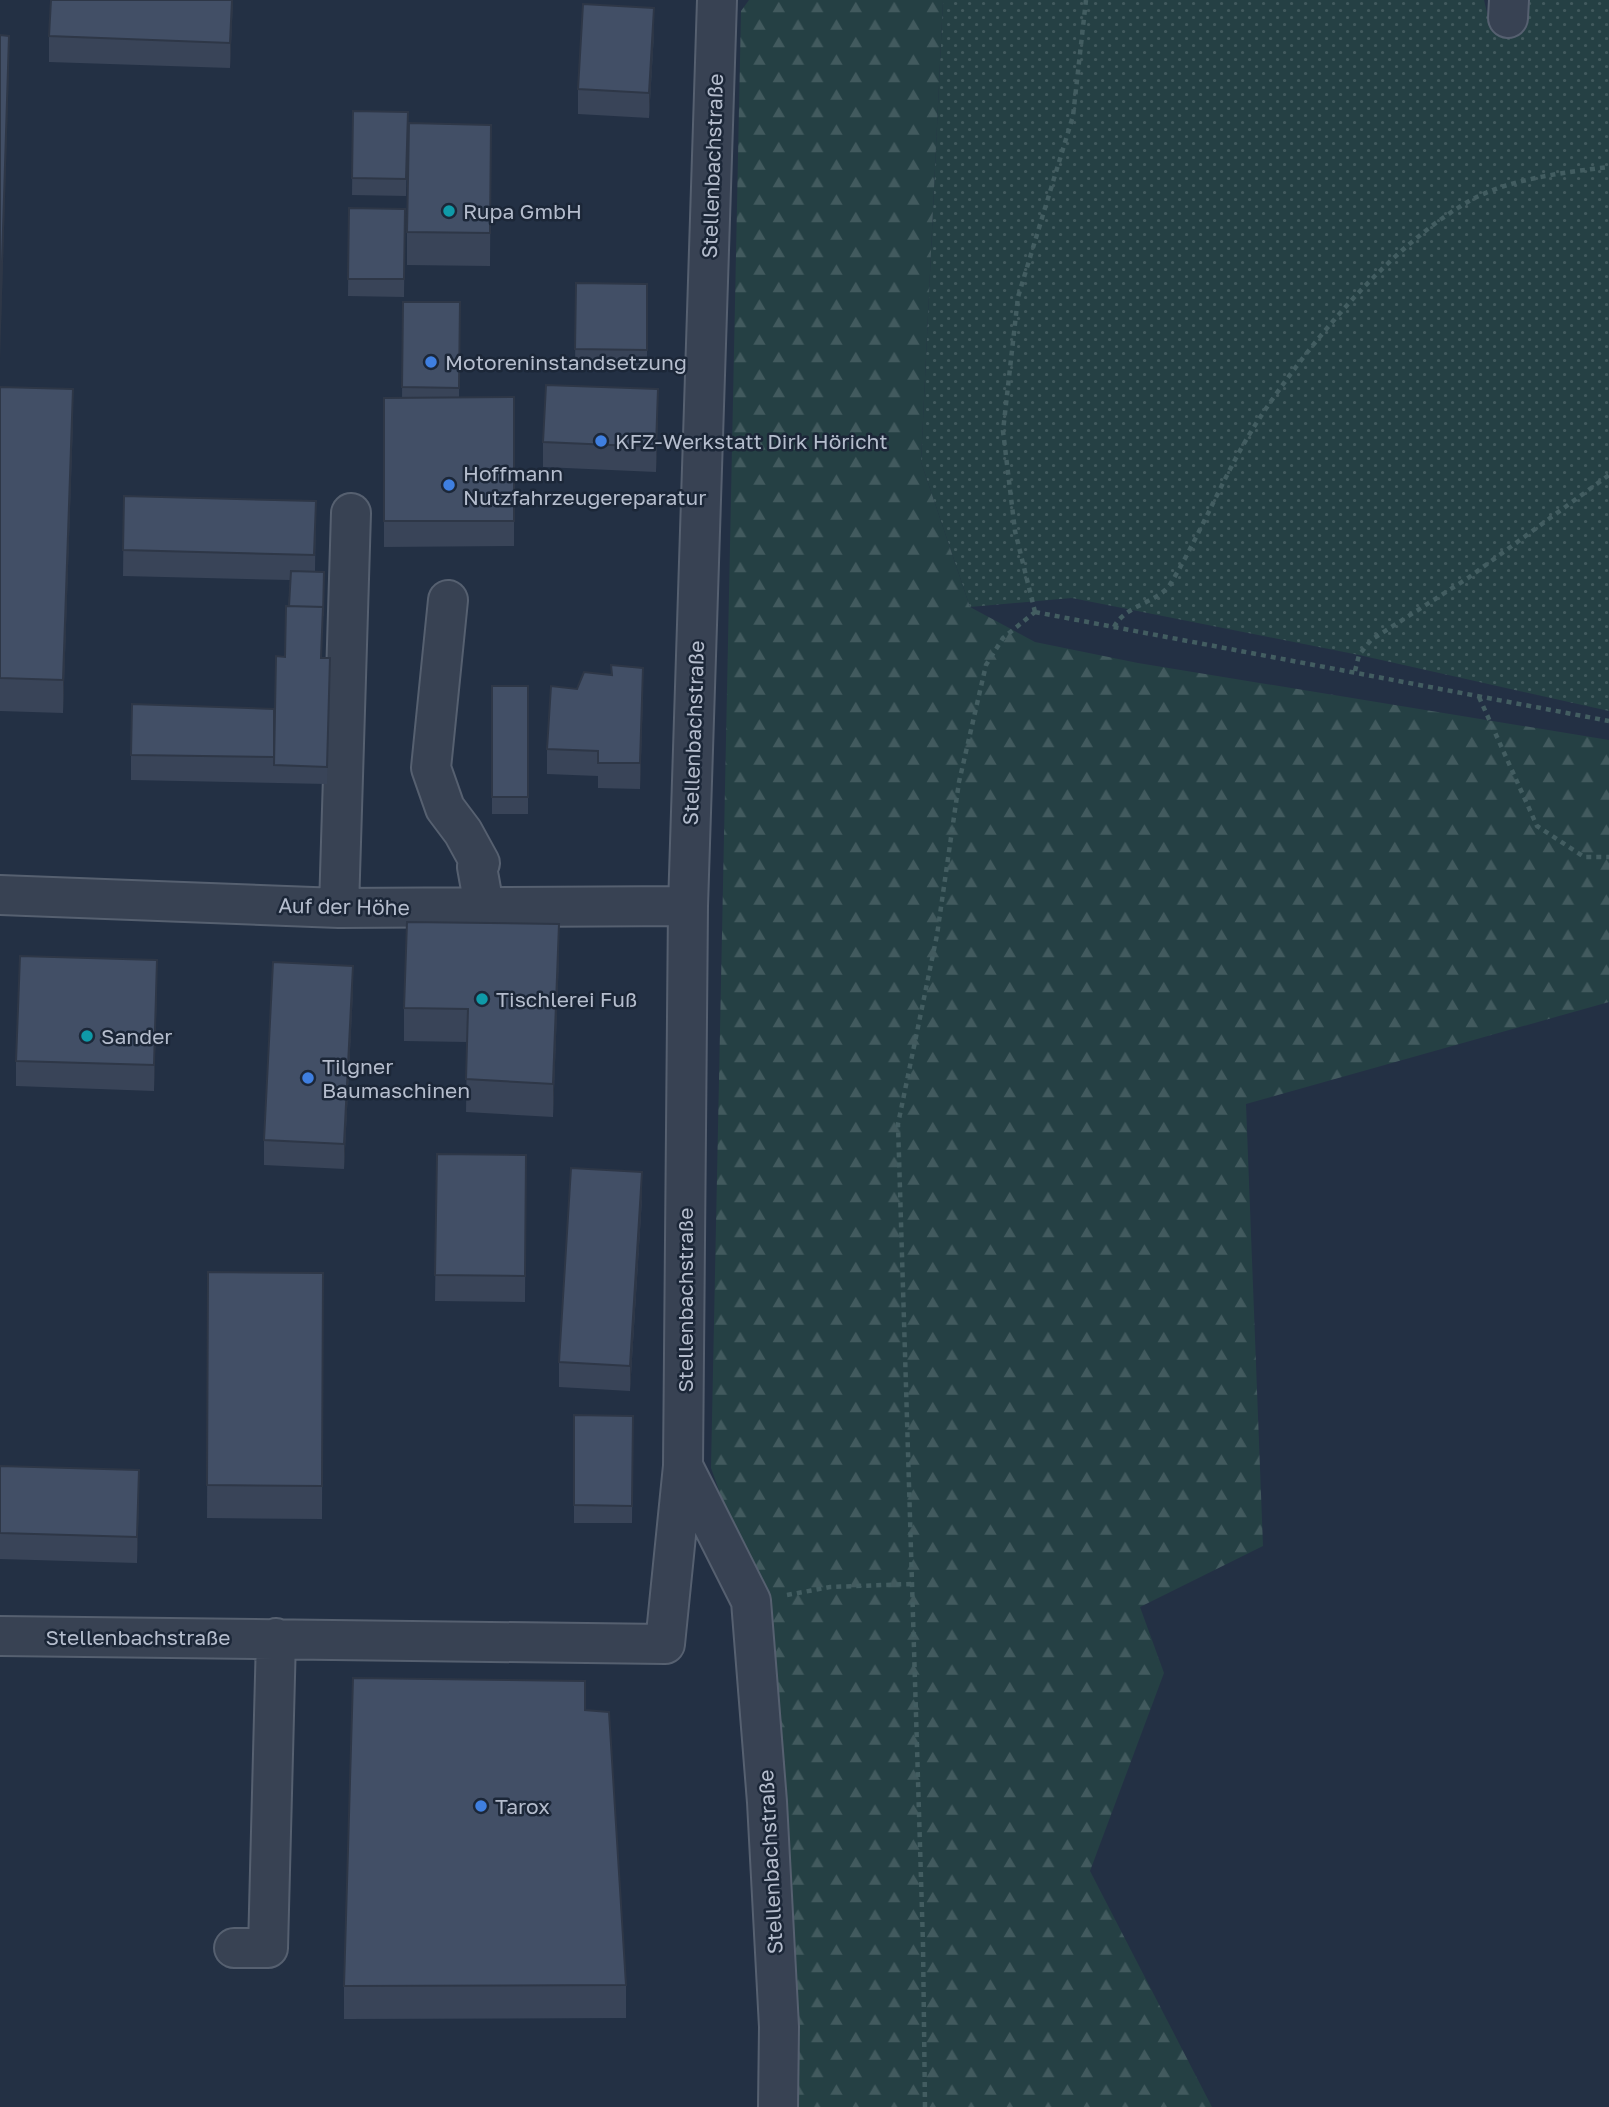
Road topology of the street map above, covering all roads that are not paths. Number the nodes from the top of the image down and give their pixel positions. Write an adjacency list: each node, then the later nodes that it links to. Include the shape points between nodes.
1 (717, 0): 6 (street, Stellenbachstraße)
2 (351, 513): 7 (street)
3 (448, 600): 5 (street, via 431,768 445,808 480,863)
4 (0, 895): 7 (street, Auf der Höhe)
5 (484, 906): 6 (street, Auf der Höhe); 7 (street, Auf der Höhe)
6 (688, 906): 8 (street, Stellenbachstraße)
7 (339, 908)
8 (683, 1466): 10 (street, Stellenbachstraße, via 666,1644); 12 (street, Stellenbachstraße, via 751,1601 768,1815 779,2027)
9 (0, 1636): 10 (street, Stellenbachstraße)
10 (276, 1638): 11 (street, via 268,1948)
11 (234, 1948)
12 (778, 2107)

